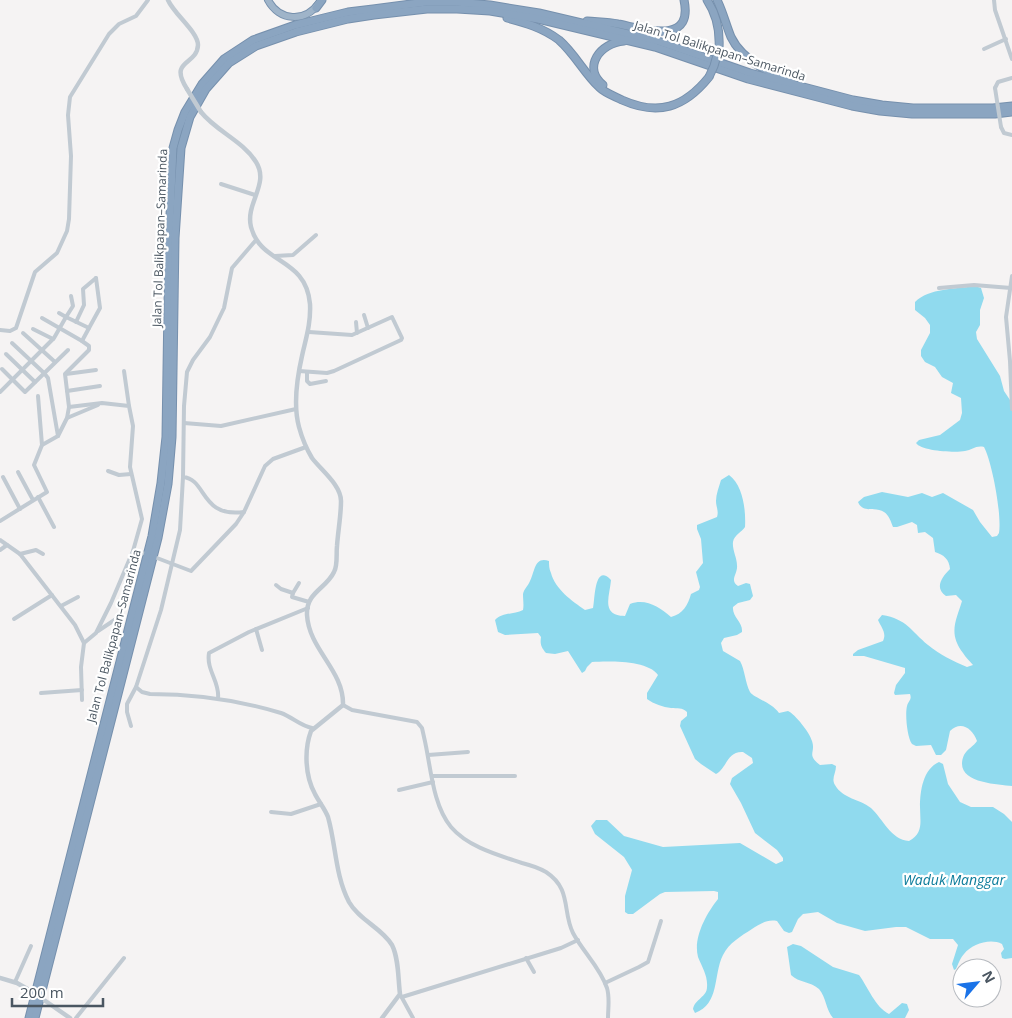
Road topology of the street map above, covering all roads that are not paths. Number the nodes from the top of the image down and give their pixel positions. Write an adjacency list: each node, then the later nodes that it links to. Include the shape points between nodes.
1 (148, 0): 43 (street, via 136,16 119,24 109,34 70,97 67,231 57,253 35,272 16,328)
2 (168, 0): 25 (street, bridge, via 197,42 196,51 180,72 181,80 208,120 255,160 262,179)
3 (268, 0): 10 (highway, via 278,12 288,17 303,16)
4 (321, 0): 10 (highway)
5 (684, 0): 12 (highway, via 683,20 667,32)
6 (703, 0): 15 (highway, via 714,23)
7 (707, 0): 15 (highway, via 720,33)
8 (717, 0): 20 (highway, via 732,39 744,55 780,77)
9 (994, 0): 13 (street)
10 (316, 8)
11 (457, 9): 14 (highway, Jalan Tol Balikpapan–Samarinda, via 538,19); 18 (highway, via 503,17 539,28 560,41 599,87 634,105 654,109 676,104 695,92); 143 (highway, Jalan Tol Balikpapan–Samarinda, via 427,9 348,19 256,46 235,59 216,77 190,116 179,164 172,438 166,493 158,538)
12 (562, 19): 20 (highway, Jalan Tol Balikpapan–Samarinda, via 658,41 750,73); 142 (highway, Jalan Tol Balikpapan–Samarinda, via 456,2 426,2 348,12 295,26 238,48 224,59 192,98 173,148 166,437 154,527)
13 (1006, 39): 16 (street); 17 (street)
14 (629, 41): 18 (highway, via 606,47 595,62 596,75 601,83 624,98 654,105 674,101); 22 (highway, Jalan Tol Balikpapan–Samarinda, via 748,79 852,106 912,114)
15 (717, 48): 18 (highway)
16 (984, 50)
17 (1012, 59)
18 (707, 75)
19 (1012, 78): 23 (street, bridge, via 998,82 996,88 1000,127 1004,134)
20 (831, 94): 21 (highway, Jalan Tol Balikpapan–Samarinda, via 912,108)
21 (1012, 106)
22 (1012, 112)
23 (1012, 135)
24 (221, 184): 25 (street)
25 (255, 195): 27 (street, via 250,220)
26 (316, 235): 28 (street, via 293,255)
27 (256, 240): 28 (street); 77 (street, via 232,268 224,308 187,372)
28 (274, 256): 44 (street, via 295,270 304,283 310,300)
29 (1012, 276): 31 (street)
30 (939, 288): 31 (street, via 974,284)
31 (1010, 288): 70 (street, via 1006,324)
32 (71, 296): 35 (street, via 72,306)
33 (59, 313): 35 (street)
34 (364, 315): 40 (street)
35 (66, 317): 37 (street); 42 (street)
36 (42, 318): 42 (street)
37 (76, 322): 39 (street); 39 (street, via 84,305 83,289 96,278 100,308)
38 (356, 322): 46 (street)
39 (89, 328): 48 (street)
40 (368, 328): 46 (street); 60 (street, via 392,317 402,339 330,372)
41 (33, 329): 47 (street)
42 (59, 329): 47 (street); 48 (street)
43 (0, 330)
44 (309, 332): 46 (street); 59 (street)
45 (23, 333): 50 (street)
46 (357, 334)
47 (53, 340): 50 (street)
48 (82, 341): 62 (street, via 89,350)
49 (12, 343): 53 (street)
50 (42, 350): 53 (street); 54 (street)
51 (68, 350): 54 (street)
52 (6, 354): 56 (street)
53 (31, 361): 56 (street); 61 (street)
54 (55, 362): 61 (street)
55 (2, 369): 63 (street)
56 (22, 370): 63 (street); 65 (street)
57 (96, 370): 62 (street)
58 (124, 371): 72 (street)
59 (300, 371): 60 (street); 74 (street)
60 (307, 372): 64 (street, via 310,384)
61 (44, 373): 65 (street); 78 (street, via 50,383)
62 (65, 374): 67 (street)
63 (12, 380): 65 (street, via 24,392); 68 (street)
64 (326, 381)
65 (35, 382)
66 (100, 386): 67 (street)
67 (67, 390): 73 (street)
68 (0, 392)
69 (38, 396): 79 (street)
70 (1011, 397): 75 (street)
71 (102, 403): 72 (street); 73 (street); 76 (street)
72 (129, 406): 83 (street, via 133,426)
73 (69, 407): 76 (street)
74 (296, 409): 77 (street, via 221,426); 80 (street)
75 (1012, 409)
76 (67, 418): 78 (street)
77 (184, 423): 85 (street)
78 (58, 436): 79 (street)
79 (42, 446): 86 (street, via 34,466 47,490)
80 (306, 447): 89 (street, via 273,459 265,466); 106 (street, via 339,491 341,501 335,571 315,592)
81 (108, 470): 83 (street, via 119,475)
82 (18, 472): 87 (street)
83 (131, 474): 95 (street, via 142,517)
84 (3, 477): 88 (street)
85 (183, 477): 89 (street, via 196,482 202,494 217,509); 100 (street, via 180,530)
86 (38, 497): 87 (street); 91 (street)
87 (33, 500): 88 (street)
88 (20, 509): 90 (street)
89 (244, 512): 100 (street, via 191,571)
90 (0, 521)
91 (54, 527)
92 (0, 540): 93 (street)
93 (6, 545): 94 (street); 96 (street)
94 (0, 550)
95 (133, 551): 98 (street); 111 (street)
96 (20, 554): 97 (street, via 36,550); 104 (street)
97 (43, 554)
98 (143, 554)
99 (157, 558): 100 (street)
100 (171, 563): 114 (street, via 161,610)
101 (299, 583): 103 (street)
102 (276, 585): 103 (street)
103 (293, 593): 106 (street, via 293,598)
104 (52, 595): 107 (street); 109 (street)
105 (78, 597): 107 (street)
106 (308, 605): 110 (street); 119 (street, via 307,617 314,642 337,677)
107 (61, 606): 112 (street)
108 (122, 615): 111 (street)
109 (14, 619)
110 (256, 629): 113 (street); 117 (street, via 210,653 209,666 219,689)
111 (96, 633): 112 (street)
112 (84, 643): 115 (street)
113 (262, 650)
114 (136, 687): 117 (street, via 150,694); 120 (street, via 127,704)
115 (82, 690): 116 (street); 118 (street)
116 (41, 693)
117 (218, 698): 121 (street, via 279,712)
118 (82, 700)
119 (343, 705): 121 (street); 123 (street, via 352,710 417,722 422,728)
120 (131, 726)
121 (312, 728): 128 (street, via 308,742 308,773)
122 (468, 752): 123 (street)
123 (428, 754): 124 (street)
124 (432, 776): 125 (street); 126 (street)
125 (516, 776)
126 (433, 782): 127 (street); 131 (street, via 442,812 457,833 482,848 540,869 555,880 564,893 572,929)
127 (399, 790)
128 (321, 804): 129 (street, via 292,814); 140 (street, via 327,815 337,865 350,903 385,937 395,952)
129 (271, 812)
130 (661, 921): 138 (street, via 648,962)
131 (578, 940): 134 (street); 138 (street)
132 (31, 946): 137 (street)
133 (124, 958): 145 (street)
134 (526, 958): 135 (street); 140 (street)
135 (534, 972)
136 (0, 978): 137 (street)
137 (15, 982): 139 (street)
138 (605, 983): 148 (street)
139 (31, 991)
140 (401, 995): 146 (street); 147 (street)
141 (44, 1000): 144 (street)
142 (29, 1018)
143 (35, 1018)
144 (70, 1018)
145 (76, 1018)
146 (382, 1018)
147 (413, 1018)
148 (608, 1018)

